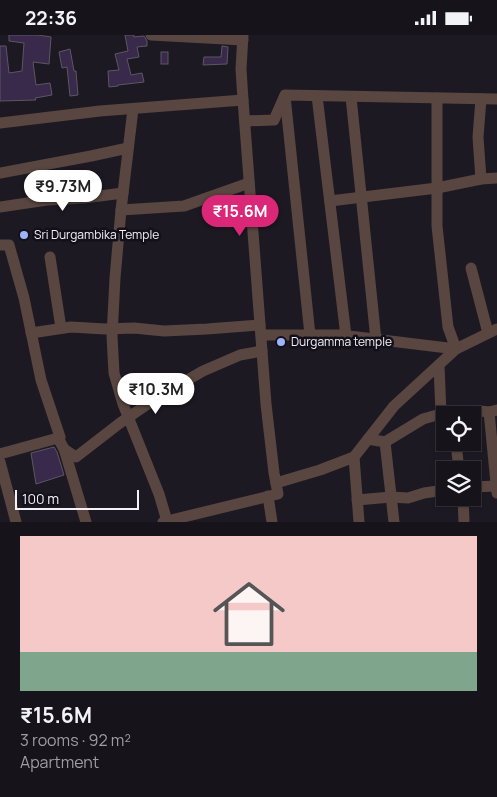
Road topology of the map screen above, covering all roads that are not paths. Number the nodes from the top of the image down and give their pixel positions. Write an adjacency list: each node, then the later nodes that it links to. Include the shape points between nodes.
1 (151, 35): 2 (street)
2 (243, 37): 9 (street)
3 (285, 95): 4 (street); 11 (street, via 274,120); 32 (street)
4 (317, 96): 5 (street); 21 (street)
5 (350, 97): 6 (street); 20 (street)
6 (437, 98): 7 (street); 18 (street)
7 (481, 99): 8 (street); 16 (street, via 478,137)
8 (497, 99)
9 (243, 100): 10 (street); 11 (street)
10 (133, 109): 12 (street); 13 (street)
11 (245, 121): 17 (street)
12 (0, 123)
13 (128, 148): 14 (street); 19 (street)
14 (0, 173)
15 (497, 178): 16 (street)
16 (481, 179): 18 (street)
17 (249, 183): 23 (street, via 184,206); 29 (street)
18 (437, 188): 20 (street); 35 (street, via 437,226 448,327)
19 (123, 193): 22 (street); 23 (street)
20 (361, 197): 21 (street); 34 (street)
21 (330, 201): 33 (street)
22 (0, 207)
23 (121, 210): 28 (street)
24 (0, 245): 31 (street, via 9,245)
25 (50, 257): 27 (street)
26 (471, 268): 30 (street)
27 (61, 328): 28 (street); 31 (street)
28 (113, 329): 29 (street); 41 (street, via 114,373)
29 (260, 330): 32 (street); 36 (street)
30 (492, 331): 35 (street)
31 (31, 333): 42 (street)
32 (310, 335): 33 (street)
33 (346, 336): 34 (street)
34 (376, 339): 35 (street)
35 (456, 349): 37 (street)
36 (262, 351): 41 (street, via 240,355 203,371); 48 (street)
37 (440, 365): 38 (street); 43 (street, via 394,406)
38 (447, 406)
39 (493, 411): 49 (street)
40 (436, 416): 44 (street, via 423,419)
41 (128, 418): 45 (street, via 76,457); 60 (street, via 159,494)
42 (58, 438): 45 (street); 46 (street)
43 (368, 439): 44 (street); 47 (street)
44 (385, 442): 54 (street)
45 (64, 449): 59 (street)
46 (1, 453): 58 (street)
47 (354, 457): 48 (street); 55 (street)
48 (276, 483): 53 (street, via 278,494)
49 (496, 486): 50 (street); 52 (street)
50 (481, 487)
51 (436, 491): 54 (street, via 408,498)
52 (497, 493)
53 (268, 496): 57 (street); 61 (street)
54 (391, 497): 55 (street); 63 (street)
55 (357, 500): 62 (street)
56 (463, 506): 64 (street)
57 (193, 519): 60 (street)
58 (16, 522)
59 (86, 522)
60 (165, 522)
61 (272, 522)
62 (359, 522)
63 (394, 522)
64 (464, 522)

